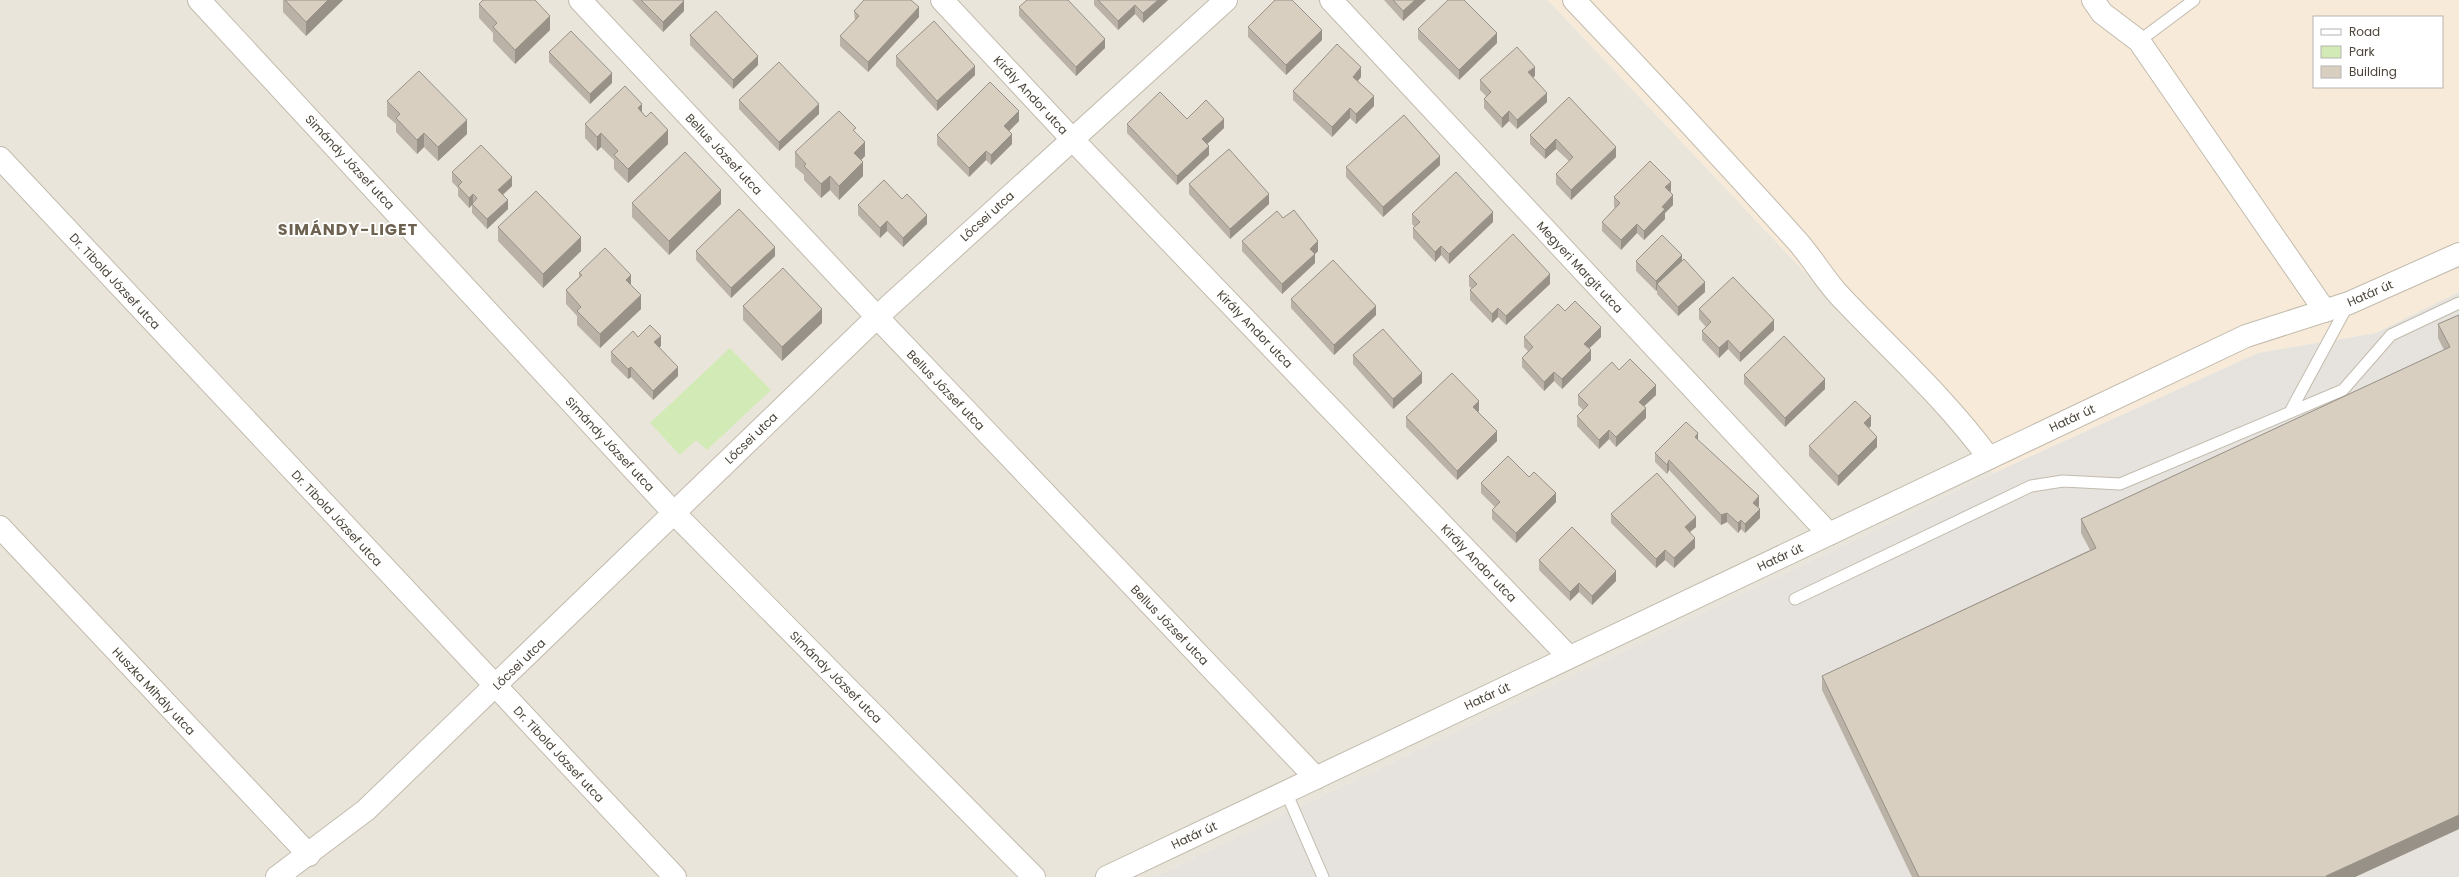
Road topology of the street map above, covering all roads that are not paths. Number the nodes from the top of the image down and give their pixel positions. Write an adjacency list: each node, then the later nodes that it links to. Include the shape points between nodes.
1 (199, 0): 19 (street, Simándy József utca)
2 (580, 0): 16 (street, Bellus József utca)
3 (942, 0): 10 (street, Király Andor utca)
4 (1226, 0): 10 (street, Lőcsei utca)
5 (1331, 0): 21 (street, Megyeri Margit utca)
6 (1574, 0): 18 (street, via 1773,214 1808,253 1839,295 1880,334 1971,433)
7 (2093, 0): 9 (street, via 2102,13)
8 (2194, 0): 9 (lane)
9 (2139, 41): 15 (street)
10 (1072, 139): 16 (street, Lőcsei utca); 23 (street, Király Andor utca)
11 (0, 158): 24 (street, Dr. Tibold József utca)
12 (2459, 254): 13 (street, Határ út)
13 (2349, 303): 15 (street, Határ út); 17 (lane)
14 (2459, 303): 17 (lane, via 2391,335 2343,390)
15 (2325, 311): 18 (street, Határ út, via 2246,336)
16 (877, 317): 19 (street, Lőcsei utca); 25 (street, Bellus József utca)
17 (2290, 412): 22 (lane, via 2120,484 2063,481 2032,486)
18 (1989, 458): 21 (street, Határ út)
19 (674, 513): 24 (street, Lőcsei utca); 30 (street, Simándy József utca)
20 (0, 527): 27 (street, Huszka Mihály utca)
21 (1829, 534): 23 (street, Határ út)
22 (1795, 599)
23 (1569, 657): 25 (street, Határ út)
24 (495, 687): 27 (street, Lőcsei utca, via 366,810); 29 (street, Dr. Tibold József utca)
25 (1316, 778): 26 (street, Határ út)
26 (1286, 792): 31 (street, Határ út); 32 (lane)
27 (309, 855): 28 (street, Lőcsei utca)
28 (277, 877)
29 (675, 877)
30 (1034, 877)
31 (1107, 877)
32 (1323, 877)

